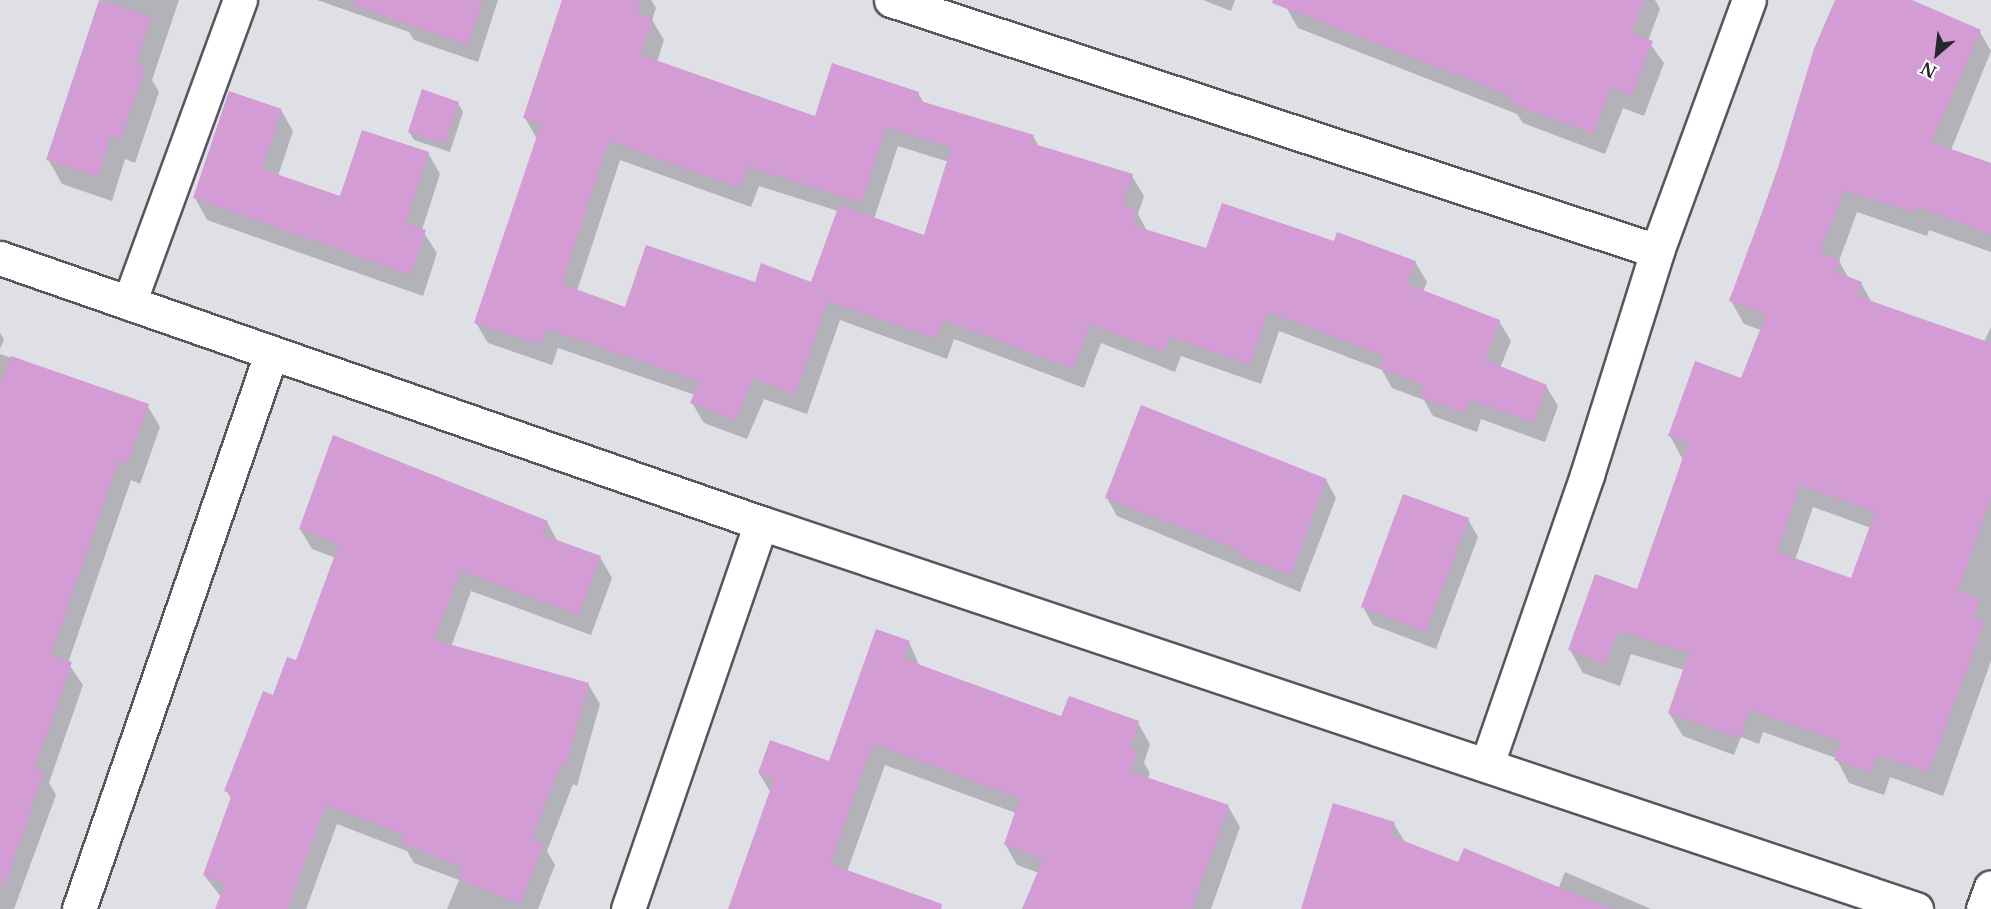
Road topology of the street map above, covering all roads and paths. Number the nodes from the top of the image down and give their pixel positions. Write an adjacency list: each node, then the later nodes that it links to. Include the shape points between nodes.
1 (240, 0): 6 (street)
2 (891, 0): 4 (street)
3 (1749, 0): 4 (street)
4 (1657, 251): 9 (street, via 1587,475)
5 (0, 258): 6 (street)
6 (129, 303): 7 (street)
7 (271, 354): 8 (street); 11 (street)
8 (761, 523): 9 (street); 12 (street)
9 (1487, 764): 13 (street)
10 (1991, 887): 14 (street)
11 (79, 909)
12 (628, 909)
13 (1916, 909)
14 (1983, 909)

